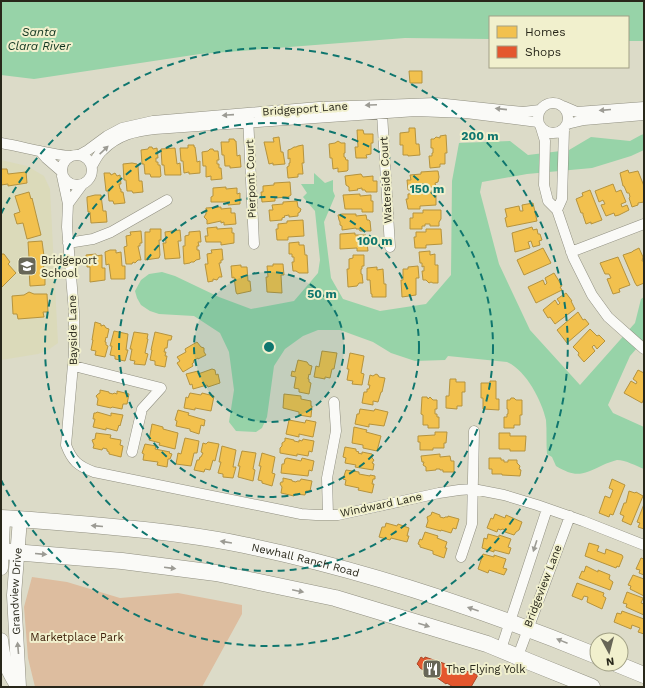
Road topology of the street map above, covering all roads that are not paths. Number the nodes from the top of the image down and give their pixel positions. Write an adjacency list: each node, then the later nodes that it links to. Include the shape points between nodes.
1 (563, 106): 2 (street, Bridgeport Lane, one-way to 1, via 577,112); 3 (street, Bridgeport Lane, via 548,104); 8 (street, via 568,115)
2 (644, 107)
3 (540, 110): 6 (street, Bridgeport Lane, one-way to 6, via 523,112 428,104 319,107); 7 (street)
4 (382, 112): 6 (street, Bridgeport Lane); 7 (street, Bridgeport Lane, via 466,113); 23 (street, Waterside Court)
5 (644, 116): 8 (street, Bridgeport Lane, via 584,120)
6 (248, 118): 11 (street, Bridgeport Lane, one-way to 11, via 141,123 107,136); 12 (street, Bridgeport Lane, one-way to 6, via 102,150 120,137 138,131); 22 (street, Pierpont Court)
7 (540, 125): 8 (street, Bridgeport Lane, via 555,134); 14 (street, via 545,142)
8 (566, 127): 13 (street)
9 (1, 143): 10 (street, via 33,148)
10 (40, 152): 11 (street); 15 (street)
11 (75, 156): 12 (street, via 87,159); 15 (street, via 63,162)
12 (92, 166): 16 (street, via 90,179)
13 (562, 166): 14 (street, via 555,170); 19 (street, via 562,199)
14 (544, 167): 19 (street, via 544,185 548,201)
15 (62, 174): 16 (street, via 68,184); 18 (street, Bayside Lane)
16 (82, 185): 18 (street)
17 (167, 200): 21 (street, via 111,232 93,239)
18 (68, 204): 21 (street, Bayside Lane)
19 (557, 210): 24 (street)
20 (644, 224): 24 (street)
21 (68, 243): 26 (street, Bayside Lane, via 74,312)
22 (254, 244)
23 (390, 247)
24 (571, 252): 25 (street, via 592,295 608,317)
25 (644, 349)
26 (74, 366): 29 (street, via 161,388 142,409); 30 (street, Bayside Lane, via 66,445)
27 (334, 402): 33 (street, via 336,431 327,478)
28 (474, 430): 31 (street)
29 (132, 452)
30 (70, 455): 33 (street, Windward Lane, via 82,468 94,472 301,514)
31 (473, 489): 32 (street, Windward Lane, via 504,495); 33 (street, Windward Lane, via 439,492); 39 (street, via 472,524)
32 (547, 509): 34 (street, Windward Lane); 41 (street, Bridgeview Lane, one-way to 41)
33 (328, 516)
34 (570, 516): 37 (street, Windward Lane); 42 (street, Bridgeview Lane)
35 (2, 518): 36 (main road, Newhall Ranch Road); 38 (street, Grandview Drive)
36 (20, 519): 38 (street, Grandview Drive); 41 (main road, Newhall Ranch Road, one-way to 36, via 420,590 344,568 242,544 156,531)
37 (644, 545)
38 (7, 551): 40 (street, Grandview Drive); 44 (main road, one-way to 44, via 216,574 335,598); 49 (street, Grandview Drive, one-way to 38, via 14,595)
39 (461, 557)
40 (1, 568)
41 (510, 621): 42 (main road, Newhall Ranch Road); 44 (street, Bridgeview Lane)
42 (527, 628): 45 (main road, Newhall Ranch Road, one-way to 42); 46 (street, Bridgeview Lane)
43 (1, 640): 49 (street, Grandview Drive, via 8,671)
44 (501, 649): 46 (main road)
45 (589, 653)
46 (518, 656): 50 (main road)
47 (629, 669): 48 (main road)
48 (644, 675)
49 (19, 687)
50 (592, 687)

